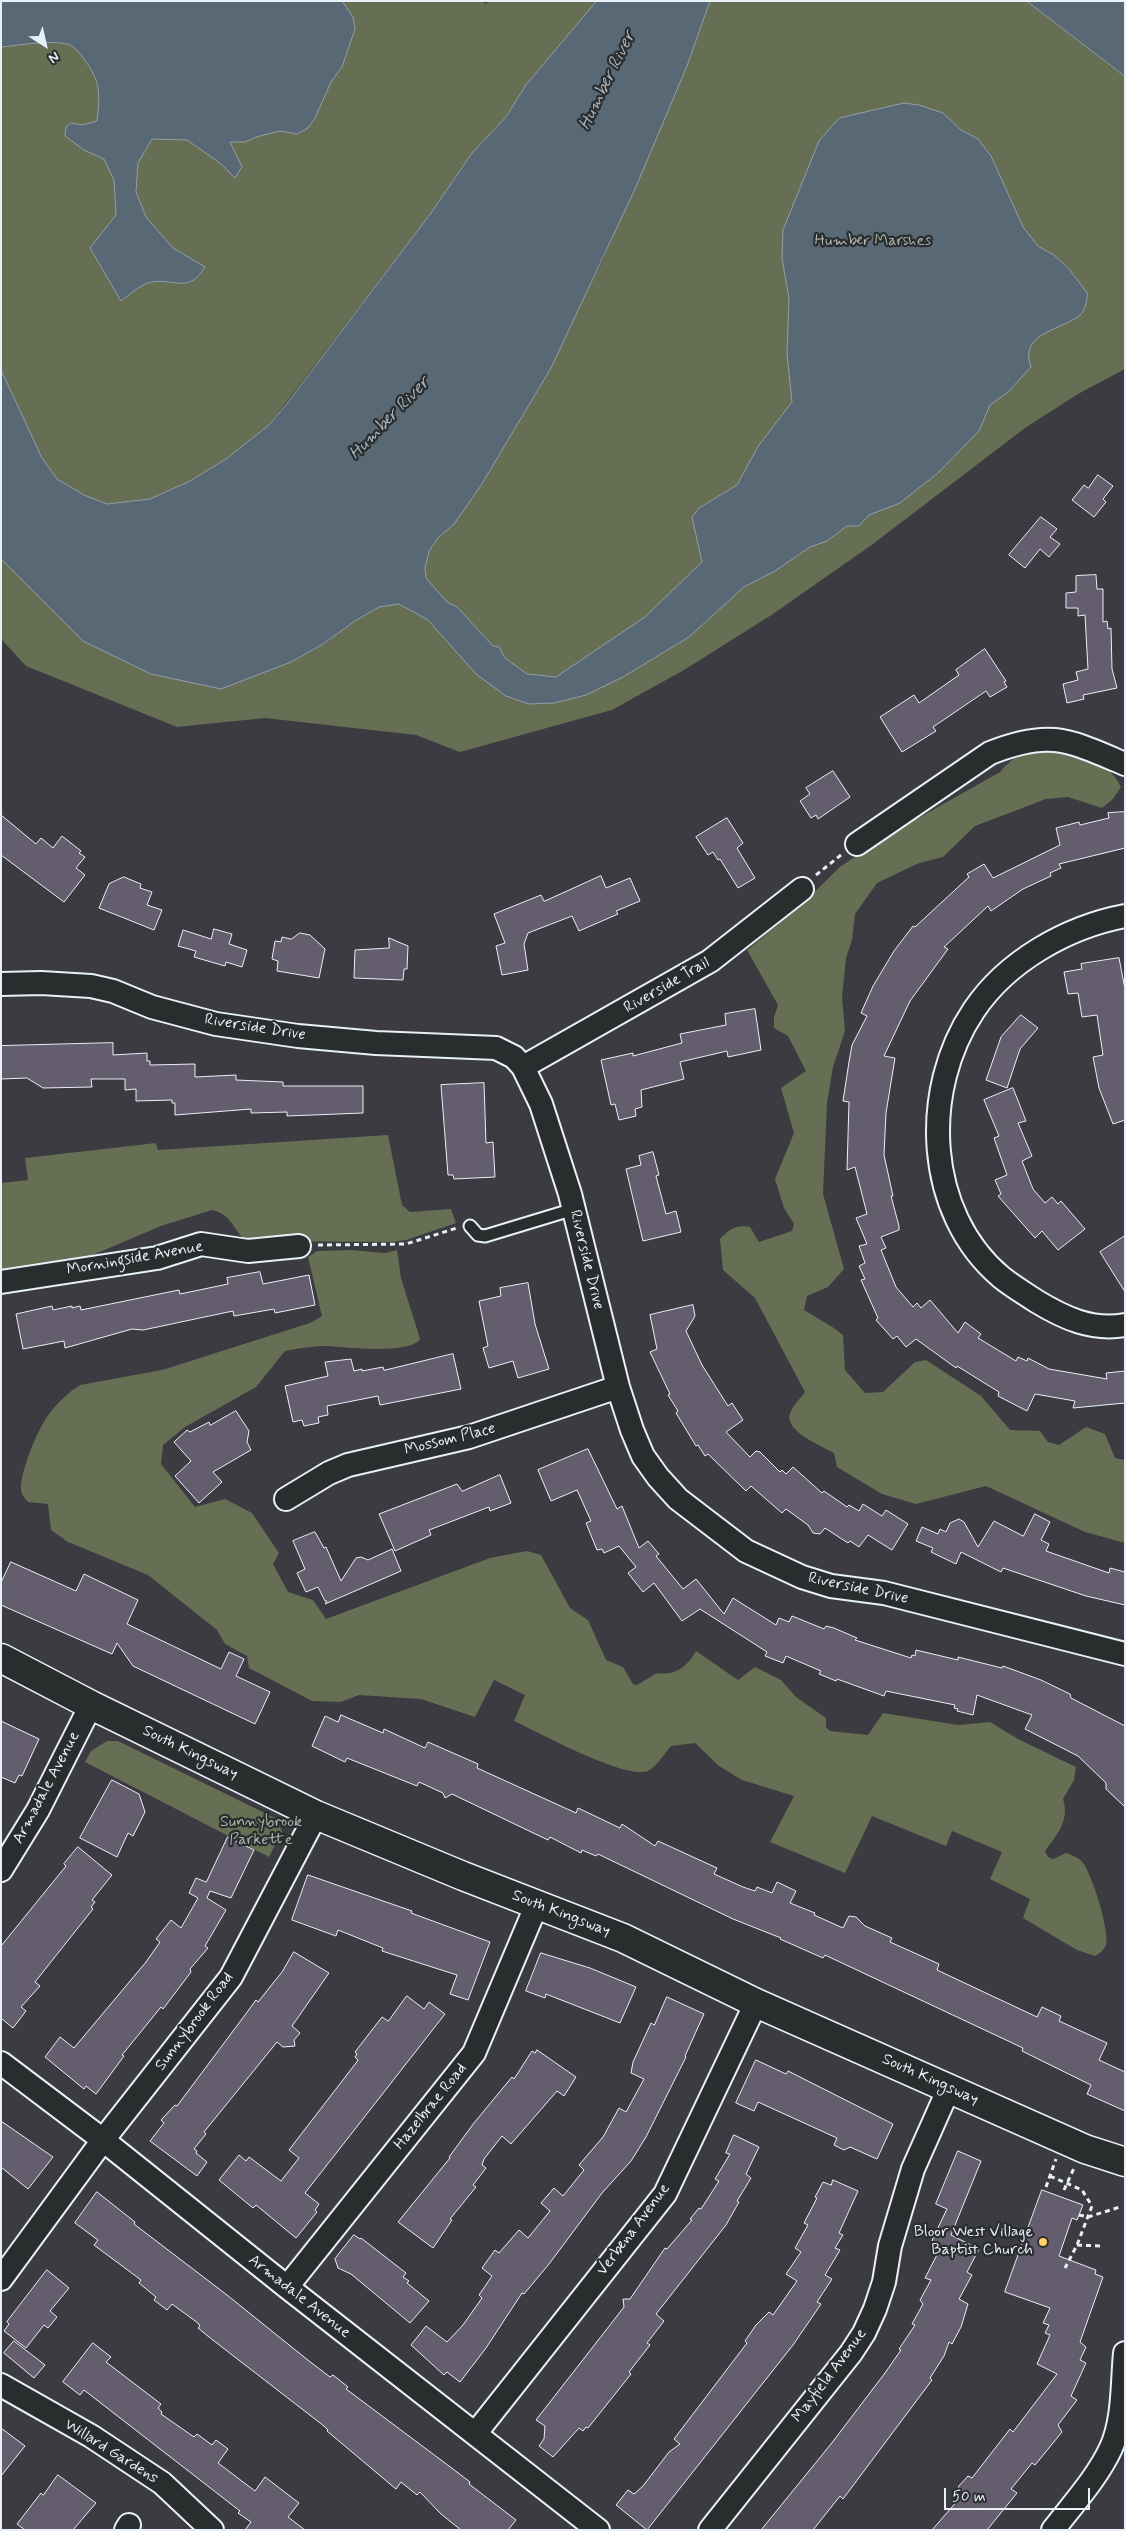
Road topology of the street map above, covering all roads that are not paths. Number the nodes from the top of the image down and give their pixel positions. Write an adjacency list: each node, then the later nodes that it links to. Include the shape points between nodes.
1 (1125, 764): 2 (street, via 1074,743 1050,738 1007,746 990,753)
2 (858, 844)
3 (805, 885): 6 (street, Riverside Trail, via 710,961)
4 (1125, 916): 11 (street, via 1074,930 1018,966 991,990 974,1010 958,1040 946,1070 937,1112 942,1177 964,1230 982,1256 1001,1277 1053,1311 1098,1327)
5 (1, 984): 6 (street, Riverside Drive, via 91,986 113,990 152,1007 216,1024 298,1036 496,1048 514,1057)
6 (523, 1067): 7 (street, Riverside Drive, via 541,1104)
7 (574, 1210): 8 (lane, via 485,1236 478,1235); 12 (street, Riverside Drive)
8 (470, 1226)
9 (299, 1246): 10 (street, Morningside Avenue, via 248,1251 201,1244 157,1258)
10 (1, 1282)
11 (1125, 1325)
12 (618, 1387): 13 (street, Mossom Place, via 469,1437 348,1466 329,1473); 14 (street, Riverside Drive, via 643,1456 658,1477 702,1520 764,1561 831,1586 884,1593)
13 (286, 1499)
14 (1125, 1654)
15 (1, 1658): 16 (street, South Kingsway)
16 (90, 1705): 17 (street, South Kingsway); 18 (street, Armadale Avenue, via 38,1810)
17 (316, 1815): 19 (street, South Kingsway); 23 (street, Sunnybrook Road, via 232,1977)
18 (1, 1870)
19 (537, 1904): 20 (street, South Kingsway, via 623,1938); 26 (street, Hazelbrae Road, via 474,2053)
20 (756, 2003): 22 (street, South Kingsway); 29 (street, Verbena Avenue, via 665,2194)
21 (1, 2063): 23 (street, Armadale Avenue)
22 (948, 2088): 24 (street, South Kingsway, via 1084,2149); 32 (street, Mayfield Avenue, via 913,2170 890,2246 884,2282 864,2333)
23 (103, 2140): 25 (street); 26 (street, Armadale Avenue)
24 (1125, 2162)
25 (1, 2279)
26 (287, 2288): 29 (street, Armadale Avenue)
27 (1125, 2353): 33 (street, via 1121,2404 1111,2446 1100,2468)
28 (1, 2385): 30 (street, Willard Gardens, via 90,2436 162,2483)
29 (475, 2434): 31 (street, Armadale Avenue)
30 (212, 2530)
31 (598, 2530)
32 (710, 2530)
33 (1053, 2530)

